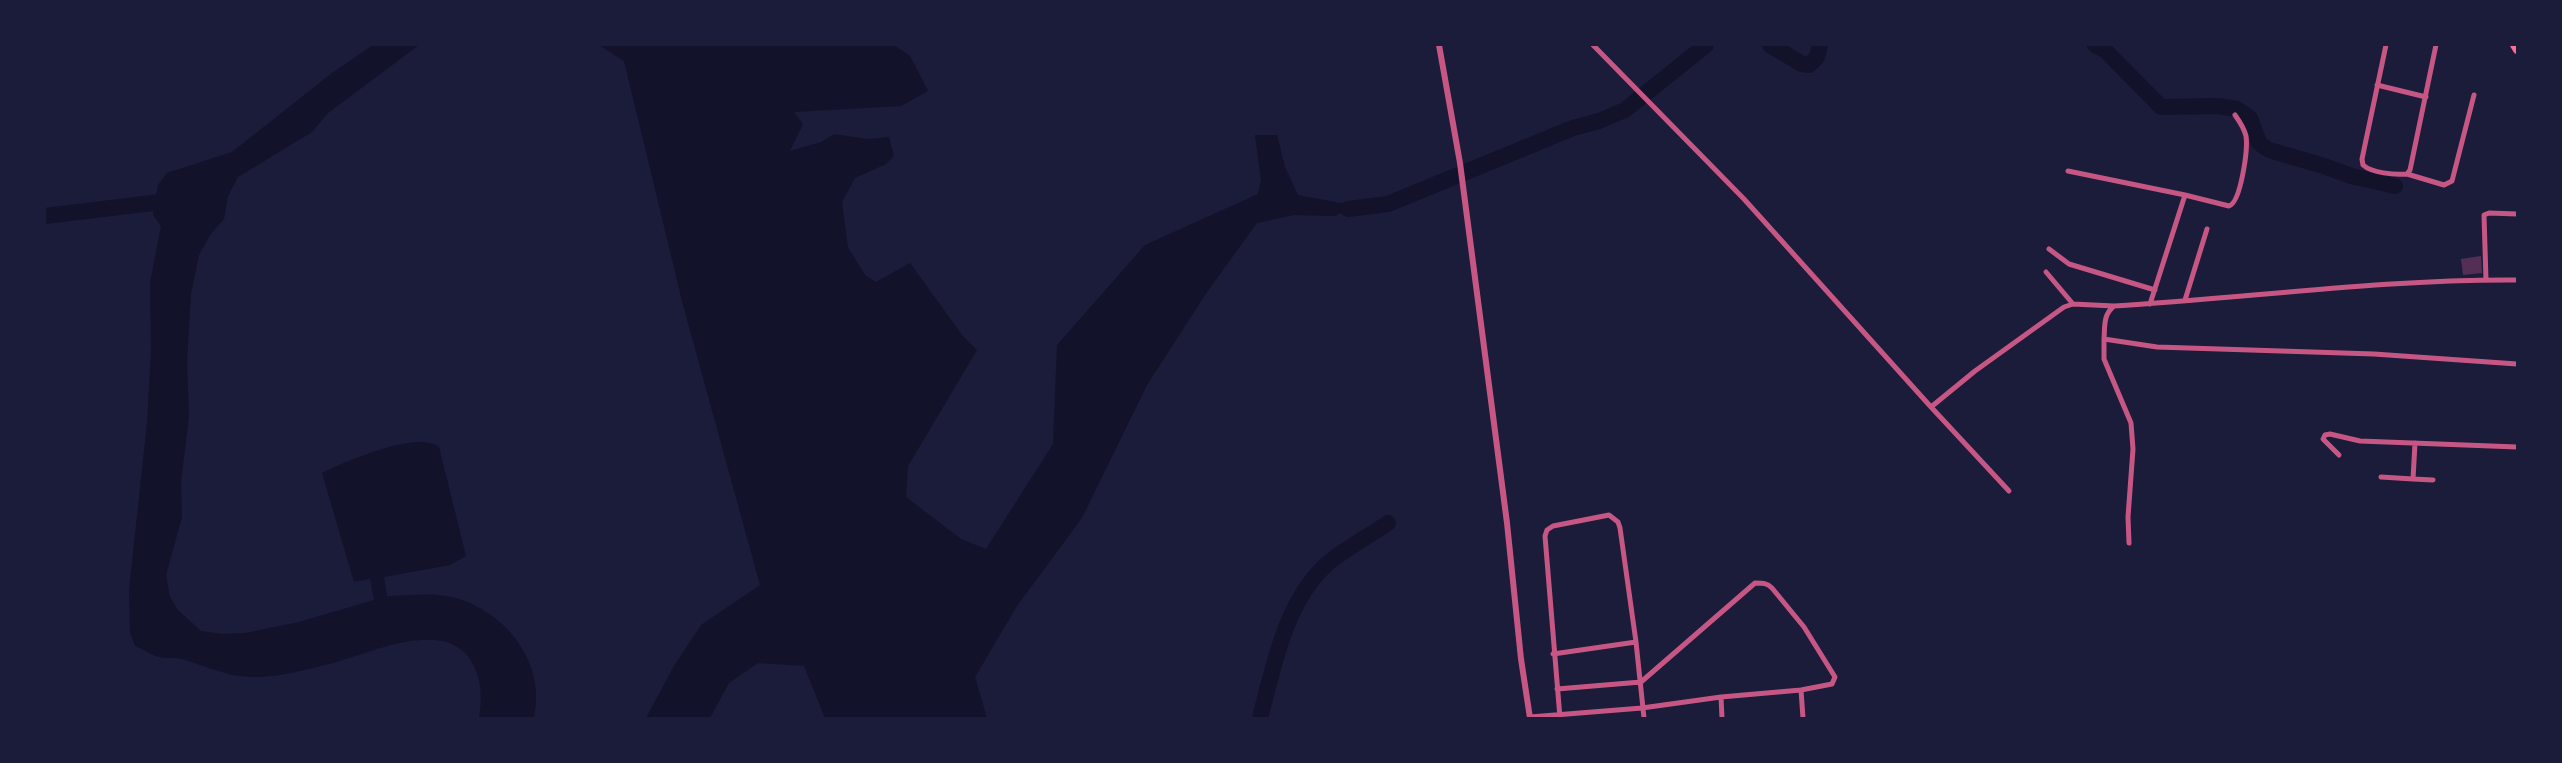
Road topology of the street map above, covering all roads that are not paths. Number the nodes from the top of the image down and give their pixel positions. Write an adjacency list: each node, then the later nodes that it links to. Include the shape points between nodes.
1 (1440, 45): 44 (street, via 1460,163)
2 (1593, 45): 27 (street, via 1744,199)
3 (2386, 45): 7 (street)
4 (2436, 45): 9 (street)
5 (2514, 45): 6 (main road)
6 (2517, 50)
7 (2377, 85): 9 (street); 12 (street, via 2363,164 2375,170)
8 (2474, 95): 12 (street, via 2452,181 2444,185)
9 (2426, 97): 12 (street)
10 (2236, 115): 13 (street, via 2246,138 2245,161 2235,201 2229,206)
11 (2068, 170): 13 (street)
12 (2407, 174)
13 (2185, 195): 20 (street)
14 (2517, 214): 18 (street, via 2484,215)
15 (2207, 229): 21 (street)
16 (2049, 249): 20 (street, via 2069,264)
17 (2046, 272): 22 (street)
18 (2486, 280): 19 (street); 21 (street)
19 (2517, 280)
20 (2155, 290): 23 (street)
21 (2184, 300): 23 (street)
22 (2073, 304): 24 (street); 27 (street, via 2064,307)
23 (2150, 304): 24 (street)
24 (2114, 306): 25 (street, via 2105,320)
25 (2104, 339): 26 (street, via 2157,346 2374,354); 35 (street, via 2104,358 2132,423)
26 (2517, 364)
27 (1931, 406): 34 (street)
28 (2415, 443): 29 (street); 30 (street, via 2360,441 2325,435 2326,444); 32 (street)
29 (2517, 447)
30 (2338, 455)
31 (2381, 477): 32 (street)
32 (2413, 479): 33 (street)
33 (2433, 480)
34 (2009, 491)
35 (2129, 543)
36 (1636, 642): 37 (street); 37 (street, via 1620,528 1609,515 1554,526 1544,536); 38 (street)
37 (1553, 654): 39 (street)
38 (1641, 682): 39 (street); 40 (street, via 1756,583 1762,583 1772,588 1804,626 1834,675 1832,684); 42 (street)
39 (1557, 689): 43 (street)
40 (1801, 690): 41 (street); 47 (street)
41 (1721, 697): 42 (street); 46 (street)
42 (1642, 708): 43 (street); 45 (street)
43 (1560, 716): 44 (street)
44 (1530, 718)
45 (1644, 718)
46 (1722, 718)
47 (1803, 718)

